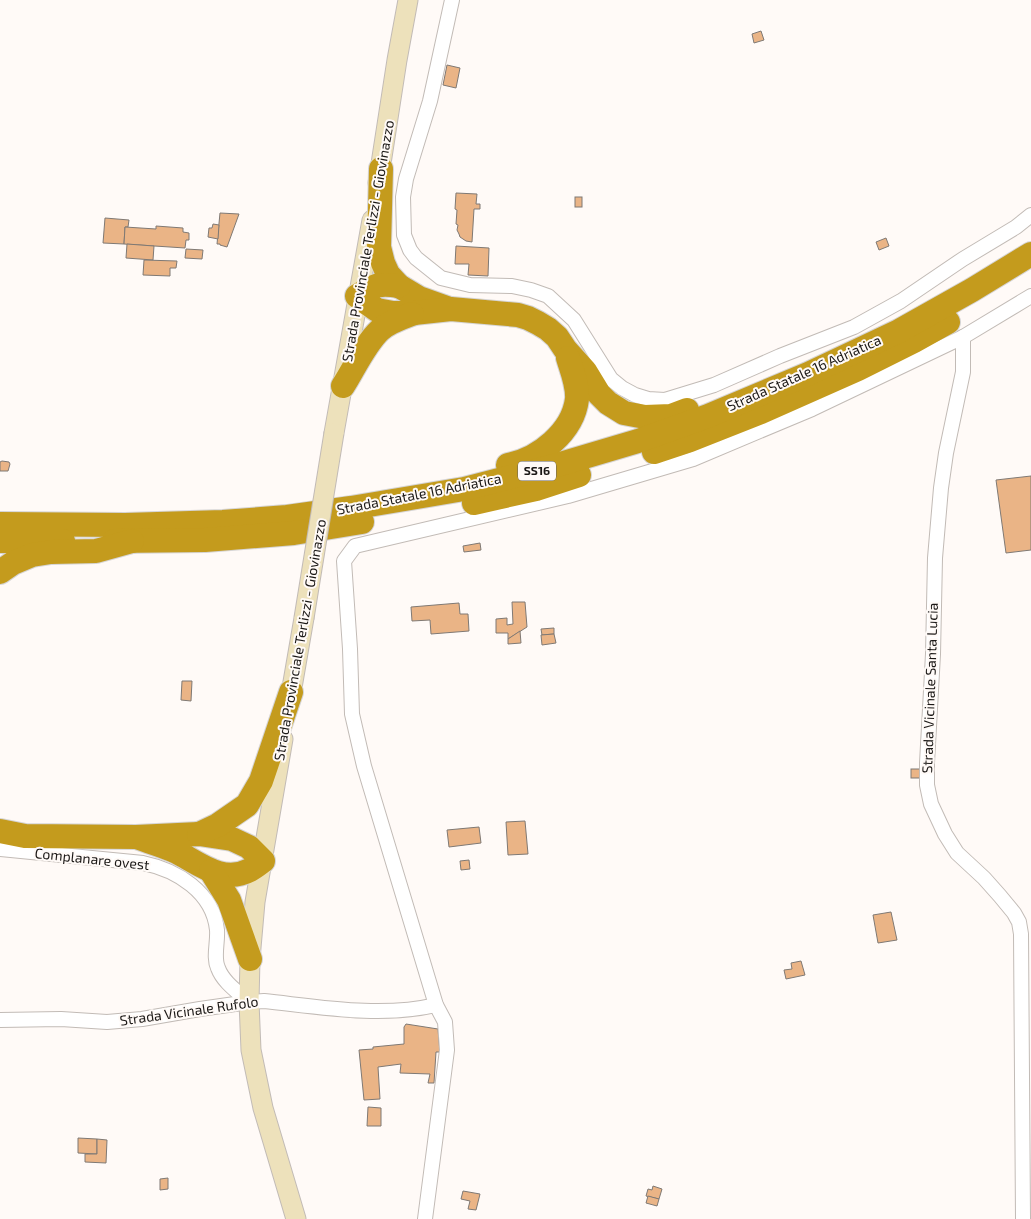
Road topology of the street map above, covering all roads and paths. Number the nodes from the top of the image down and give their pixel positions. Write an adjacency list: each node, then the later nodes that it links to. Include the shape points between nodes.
1 (408, 0): 3 (main road, Strada Provinciale Terlizzi - Giovinazzo)
2 (452, 0): 4 (street, via 430,101 406,179 402,216 407,243 416,258 441,278 470,285 512,286 548,296 574,320 611,378 634,395 665,400 714,385 854,327 901,301)
3 (381, 169): 7 (highway, via 379,246 388,274); 8 (main road, Strada Provinciale Terlizzi - Giovinazzo)
4 (1031, 215)
5 (1031, 254): 14 (highway, Strada Statale 16 Adriatica / SS16, via 899,331)
6 (1031, 273): 19 (highway, Strada Statale 16 Adriatica / SS16, via 914,341 823,385 690,440 545,486 454,507 294,533 205,540)
7 (399, 286): 8 (highway, via 385,284); 10 (highway, via 419,298)
8 (357, 296): 11 (highway, via 377,310); 15 (main road, Strada Provinciale Terlizzi - Giovinazzo)
9 (1031, 296): 12 (street)
10 (451, 309): 11 (highway); 13 (highway, via 528,318 548,329)
11 (414, 313): 15 (highway, via 380,330)
12 (963, 337): 30 (street, via 812,409 693,458 568,496 355,546 344,561 352,714 364,766); 34 (street, Strada Vicinale Santa Lucia, via 963,372 946,452 938,518 927,785 931,804 957,853 984,878 1019,922)
13 (565, 349): 14 (highway, via 608,403 624,413 645,417 671,416 760,384); 16 (highway, via 577,398 566,428 554,441 535,455 513,464 436,481)
14 (808, 374): 16 (highway, Strada Statale 16 Adriatica / SS16, via 708,416 558,465 464,488)
15 (343, 386): 21 (main road, Strada Provinciale Terlizzi - Giovinazzo, bridge)
16 (351, 508): 17 (highway, Strada Statale 16 Adriatica / SS16, via 223,522)
17 (0, 524)
18 (0, 541): 19 (highway, Strada Statale 16 Adriatica / SS16)
19 (132, 541): 20 (highway, via 96,551 32,555)
20 (0, 572)
21 (292, 692): 23 (highway, via 261,781 246,804 218,825); 26 (main road, Strada Provinciale Terlizzi - Giovinazzo)
22 (0, 830): 24 (highway, via 25,836)
23 (199, 834): 24 (highway); 26 (highway, via 232,839)
24 (136, 836): 27 (highway, via 175,851)
25 (0, 848): 29 (street, Complanare ovest, via 143,863 162,868 184,880 202,895 213,914 217,938 216,963 220,974)
26 (263, 861): 27 (highway, via 236,874); 28 (main road, Strada Provinciale Terlizzi - Giovinazzo)
27 (212, 871): 28 (highway, via 229,900)
28 (250, 958): 29 (main road, Strada Provinciale Terlizzi - Giovinazzo)
29 (249, 1002): 30 (street, Strada Vicinale Rufolo, via 362,1011 420,1009); 31 (street, Strada Vicinale Rufolo, via 107,1022); 32 (main road, Strada Provinciale Terlizzi - Giovinazzo, via 251,1050 263,1108)
30 (436, 1005): 33 (street, via 445,1022 447,1050)
31 (0, 1020)
32 (296, 1219)
33 (425, 1219)
34 (1023, 1219)

